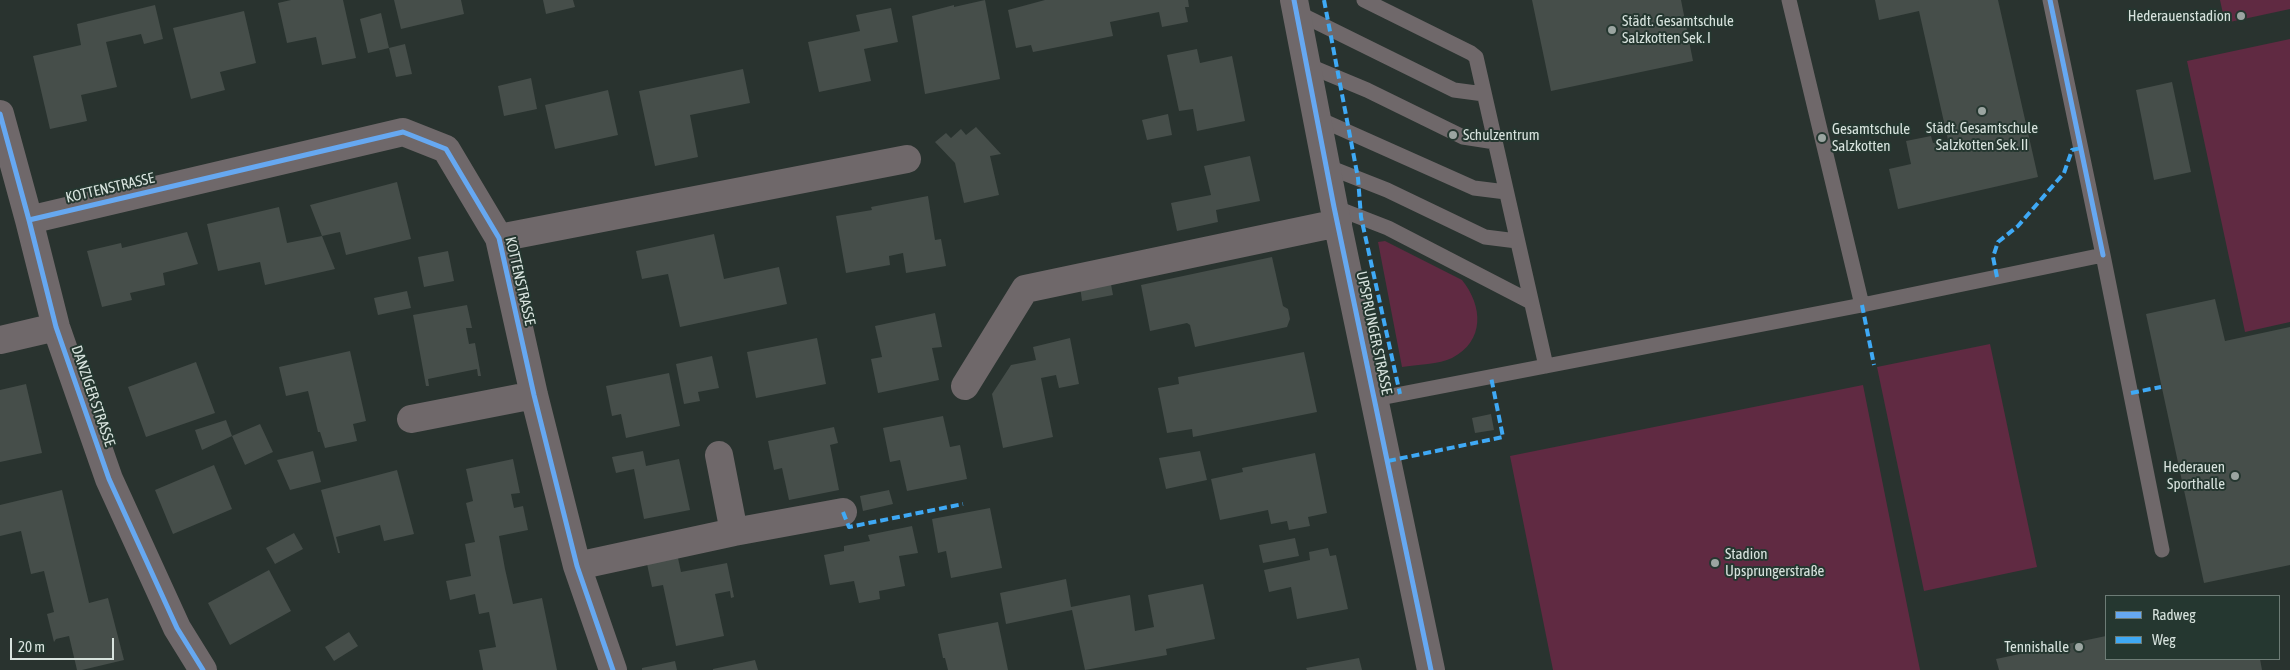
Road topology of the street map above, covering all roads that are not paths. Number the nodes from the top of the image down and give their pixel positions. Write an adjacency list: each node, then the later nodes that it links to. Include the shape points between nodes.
1 (1364, 0): 6 (lane, via 1471,53 1476,57)
2 (1789, 0): 19 (lane)
3 (2050, 0): 17 (lane)
4 (1295, 6): 5 (street, UPSPRUNGER STRASSE); 6 (lane, via 1454,90)
5 (1306, 65): 8 (street, UPSPRUNGER STRASSE); 9 (lane, via 1367,90 1463,137)
6 (1484, 94): 9 (lane)
7 (0, 114): 14 (street, DANZIGER STRASSE)
8 (1317, 118): 11 (street, UPSPRUNGER STRASSE); 12 (lane, via 1474,188)
9 (1495, 142): 12 (lane)
10 (908, 159): 15 (street, KOTTENSTRASSE)
11 (1326, 166): 13 (street, UPSPRUNGER STRASSE); 16 (lane, via 1387,190 1485,237)
12 (1506, 192): 16 (lane)
13 (1336, 215): 18 (lane, via 1388,228); 23 (street, via 1025,289); 25 (street, UPSPRUNGER STRASSE)
14 (30, 220): 15 (street, KOTTENSTRASSE, via 403,132 446,149); 20 (street, DANZIGER STRASSE)
15 (499, 238): 24 (street, KOTTENSTRASSE)
16 (1518, 241): 18 (lane)
17 (2103, 255): 19 (lane); 30 (lane)
18 (1531, 302): 22 (lane)
19 (1862, 305): 22 (lane)
20 (56, 327): 21 (street); 32 (street, DANZIGER STRASSE, via 109,479 177,628)
21 (0, 340)
22 (1546, 366): 25 (lane)
23 (965, 386)
24 (534, 395): 26 (street); 31 (street, KOTTENSTRASSE)
25 (1375, 399): 34 (street, UPSPRUNGER STRASSE)
26 (411, 419)
27 (719, 455): 29 (street)
28 (843, 512): 29 (street)
29 (734, 532): 31 (street)
30 (2162, 550)
31 (577, 566): 33 (street, KOTTENSTRASSE)
32 (203, 670)
33 (613, 670)
34 (1431, 670)

